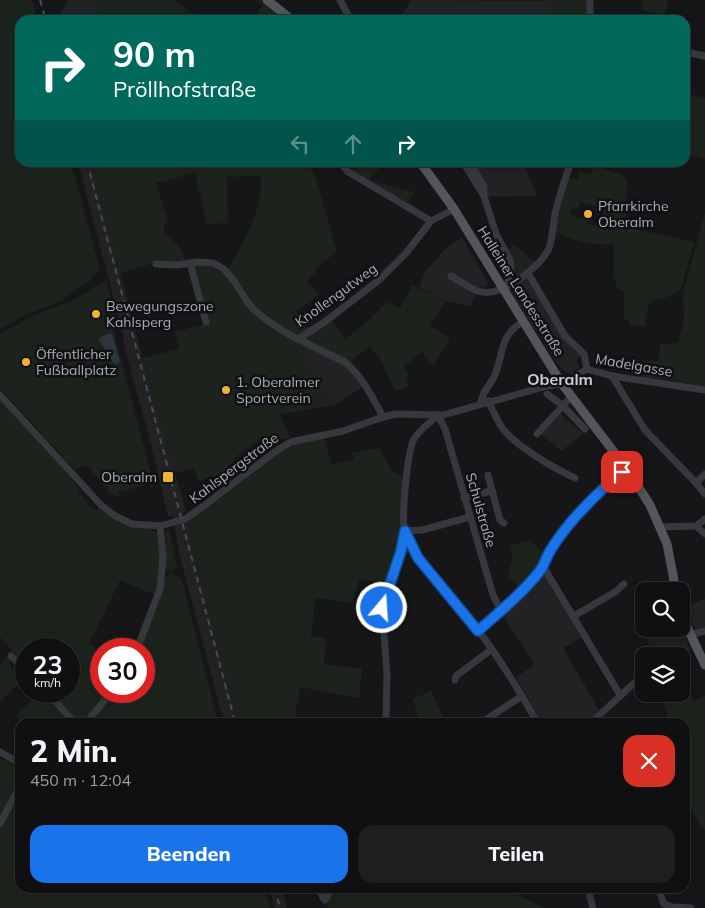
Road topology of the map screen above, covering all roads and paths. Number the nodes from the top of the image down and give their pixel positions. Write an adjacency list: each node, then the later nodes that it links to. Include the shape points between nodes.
1 (267, 0): 4 (main road)
2 (340, 0): 5 (street)
3 (590, 0): 6 (street)
4 (286, 15)
5 (348, 15)
6 (590, 15)
7 (690, 53): 8 (street)
8 (705, 56)
9 (342, 167): 16 (street)
10 (424, 167): 15 (main road, Halleiner Landesstraße)
11 (466, 167): 14 (street)
12 (473, 167): 14 (street, via 484,187)
13 (569, 167): 19 (street, via 557,206 549,249)
14 (484, 196): 21 (street, via 496,234 510,260 511,269)
15 (454, 209): 16 (street, Knollengutweg); 21 (main road, Halleiner Landesstraße)
16 (431, 220): 24 (street, Knollengutweg, via 406,253 379,280)
17 (190, 263): 18 (street); 22 (street); 24 (street, via 207,262 224,269 254,310)
18 (156, 264)
19 (528, 273): 21 (street); 25 (street, via 565,336 584,354)
20 (451, 276): 21 (street, via 482,293)
21 (505, 287): 23 (main road, Halleiner Landesstraße)
22 (206, 322)
23 (523, 322): 27 (main road, Halleiner Landesstraße); 32 (street, via 510,332 504,343 494,378 482,393)
24 (298, 339): 35 (street, via 352,367)
25 (587, 369): 26 (street, Madelgasse); 27 (street, Madelgasse)
26 (612, 376): 28 (street, Madelgasse); 42 (street, via 645,430)
27 (562, 384): 32 (street, Kahlspergstraße); 38 (main road, Halleiner Landesstraße)
28 (705, 390)
29 (0, 395): 49 (street, Kahlspergstraße, via 108,512 132,524)
30 (550, 398): 33 (street)
31 (569, 399): 33 (street)
32 (485, 402): 34 (street, Kahlspergstraße); 41 (street, via 509,435 551,466)
33 (562, 405): 36 (street); 37 (street)
34 (438, 415): 35 (street, Kahlspergstraße, via 396,414); 45 (street, Schulstraße); 52 (street, via 412,443 406,474)
35 (383, 417): 49 (street, Kahlspergstraße, via 343,432 284,445 189,517)
36 (585, 429)
37 (536, 434)
38 (627, 469): 51 (main road, Halleiner Landesstraße); 54 (street, via 579,513 550,551)
39 (705, 474): 42 (street)
40 (488, 475): 43 (street)
41 (575, 478)
42 (696, 483): 44 (street)
43 (491, 491): 45 (street); 48 (street, via 500,520)
44 (705, 494)
45 (464, 498): 46 (street, Schulstraße)
46 (470, 517): 52 (street, via 422,530); 57 (street, Schulstraße, via 493,595)
47 (705, 518): 50 (street)
48 (504, 523)
49 (160, 526): 62 (street, via 163,558 160,589)
50 (696, 526): 51 (street); 53 (street)
51 (661, 527): 55 (main road, Halleiner Landesstraße)
52 (405, 531): 59 (street, via 418,558); 75 (street, via 382,608 388,673)
53 (705, 534)
54 (543, 566): 57 (street); 58 (street)
55 (674, 582)
56 (624, 584): 58 (street)
57 (501, 611): 59 (street)
58 (574, 616): 69 (street)
59 (478, 631): 63 (street)
60 (705, 631): 61 (street)
61 (690, 635): 66 (main road)
62 (141, 638)
63 (492, 649): 67 (street); 70 (street)
64 (11, 656): 65 (street)
65 (15, 660)
66 (705, 665)
67 (455, 680)
68 (635, 682): 69 (street)
69 (620, 695): 78 (street)
70 (522, 696): 76 (street); 77 (street)
71 (57, 703): 73 (street)
72 (102, 703): 74 (street)
73 (70, 718)
74 (90, 718)
75 (386, 718)
76 (488, 718)
77 (535, 718)
78 (596, 718)
79 (0, 752): 80 (street)
80 (15, 760)
81 (15, 796): 82 (street)
82 (0, 824)
83 (321, 893): 84 (street, via 325,900)
84 (328, 893)
85 (589, 893): 87 (street)
86 (660, 893): 88 (street, via 664,904)
87 (593, 908)
88 (688, 908)

